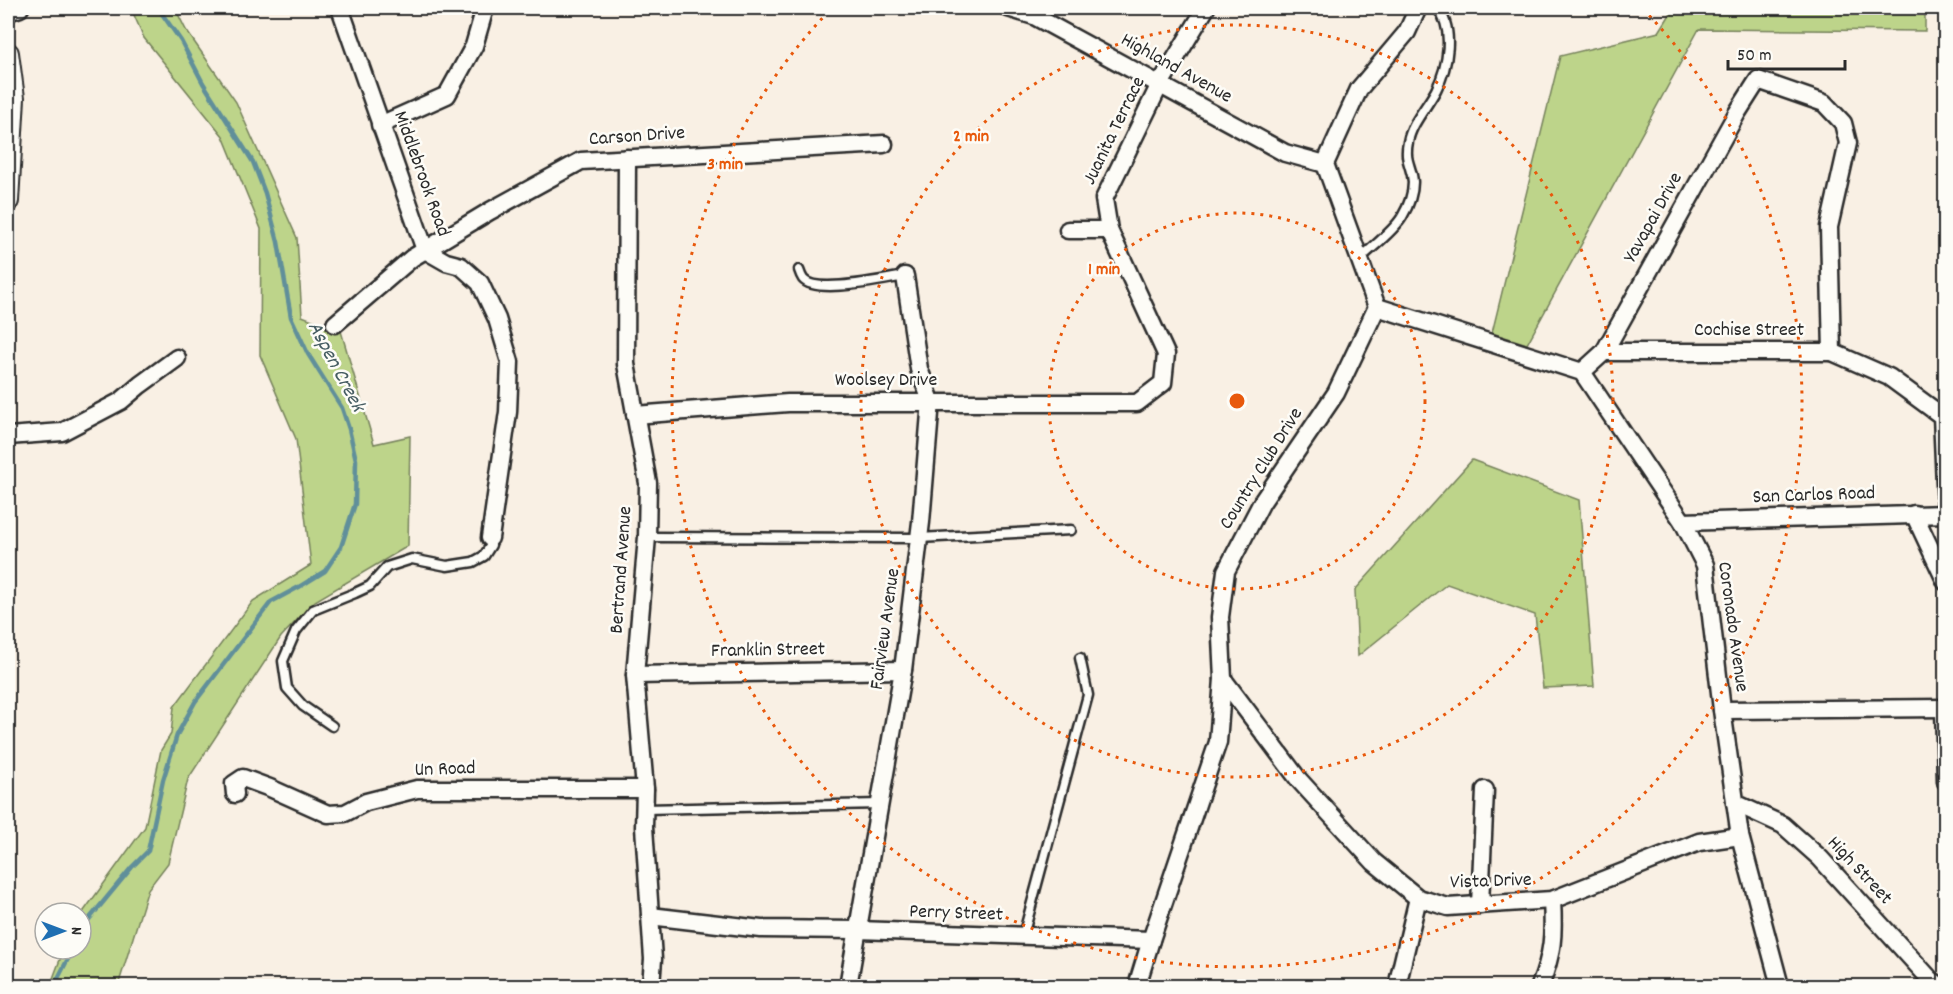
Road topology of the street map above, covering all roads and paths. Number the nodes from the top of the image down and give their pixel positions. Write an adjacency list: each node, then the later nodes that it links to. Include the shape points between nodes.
1 (20, 8): 8 (street)
2 (340, 8): 11 (street, Middlebrook Road)
3 (485, 8): 11 (street, via 474,46 447,95)
4 (1008, 8): 10 (street, Highland Avenue, via 1034,16)
5 (1206, 8): 10 (street, Juanita Terrace)
6 (1418, 8): 14 (street, via 1407,32 1359,89)
7 (1437, 8): 19 (lane, via 1448,31 1446,59 1437,88 1408,140 1411,199 1401,219)
8 (8, 12)
9 (8, 53): 15 (street, via 14,98)
10 (1161, 84): 14 (street, Highland Avenue, via 1285,153); 17 (street, Juanita Terrace, via 1104,199)
11 (380, 125): 18 (street, Middlebrook Road)
12 (884, 144): 13 (street, Carson Drive)
13 (627, 158): 18 (street, Carson Drive, via 581,161); 30 (street, Bertrand Avenue, via 626,364)
14 (1325, 164): 19 (street)
15 (8, 201)
16 (1068, 230): 17 (street)
17 (1109, 230): 29 (street, Juanita Terrace, via 1166,354 1163,383)
18 (425, 250): 23 (street, Carson Drive); 38 (street, Middlebrook Road, via 461,267 480,283 497,319 510,362 508,412)
19 (1360, 259): 22 (street)
20 (799, 270): 21 (lane, via 803,279 813,285)
21 (905, 276): 28 (street, Fairview Avenue, via 919,369)
22 (1377, 307): 27 (street); 44 (street, Country Club Drive, via 1336,393 1262,502 1226,571 1220,617)
23 (335, 324)
24 (1604, 352): 25 (street, Cochise Street); 25 (street, Yavapai Drive, via 1758,80 1824,104 1843,123 1848,142 1828,227); 27 (street, Yavapai Drive)
25 (1832, 352): 32 (street, Cochise Street, via 1889,377 1942,416)
26 (177, 358): 31 (street, via 121,401 62,432)
27 (1582, 372): 35 (street, Coronado Avenue)
28 (931, 401): 29 (street, Woolsey Drive); 30 (street, Woolsey Drive, via 788,403); 39 (street, Fairview Avenue)
29 (1137, 403)
30 (635, 416): 37 (street, Bertrand Avenue, via 648,483)
31 (8, 436)
32 (1946, 509)
33 (1914, 514): 34 (street, San Carlos Road); 35 (street, San Carlos Road); 40 (street)
34 (1946, 514)
35 (1683, 522): 46 (street, Coronado Avenue, via 1705,565)
36 (1071, 530): 39 (lane)
37 (647, 537): 39 (lane); 43 (street, Bertrand Avenue)
38 (490, 538): 47 (lane, via 491,545 484,556 473,562 447,566 412,559 387,567 370,586 313,610 296,631 283,661 286,688 303,706)
39 (919, 538): 42 (street, Fairview Avenue)
40 (1946, 582)
41 (1080, 658): 61 (lane, via 1088,695)
42 (903, 670): 43 (street, Franklin Street); 53 (street, Fairview Avenue)
43 (635, 675): 49 (street, Bertrand Avenue)
44 (1223, 679): 56 (street, Vista Drive, via 1299,780 1374,862); 62 (street, Country Club Drive, via 1218,742)
45 (1945, 708): 46 (street); 48 (street)
46 (1722, 710): 52 (street, Coronado Avenue)
47 (332, 726)
48 (1946, 782)
49 (645, 789): 51 (street, Un Road, via 417,789 366,802 345,813 327,814 243,778 234,784); 54 (street, Bertrand Avenue)
50 (1485, 789): 58 (street)
51 (235, 794)
52 (1735, 803): 55 (street, Coronado Avenue); 69 (street, High Street, via 1783,825 1820,858)
53 (880, 804): 54 (lane); 60 (street, Fairview Avenue)
54 (645, 809): 59 (street, Bertrand Avenue)
55 (1740, 836): 57 (street, Vista Drive, via 1699,842); 68 (street, Coronado Avenue)
56 (1418, 898): 58 (street, Vista Drive, via 1448,907); 66 (street)
57 (1552, 900): 58 (street, Vista Drive); 67 (street, via 1554,937)
58 (1480, 905)
59 (650, 916): 60 (street, Perry Street, via 761,929); 63 (street, Bertrand Avenue)
60 (858, 930): 61 (street, Perry Street); 64 (street, Fairview Avenue)
61 (1023, 937): 62 (street, Perry Street)
62 (1150, 940): 65 (street, Country Club Drive)
63 (651, 987)
64 (848, 987)
65 (1137, 987)
66 (1397, 987)
67 (1540, 987)
68 (1780, 987)
69 (1940, 987)

